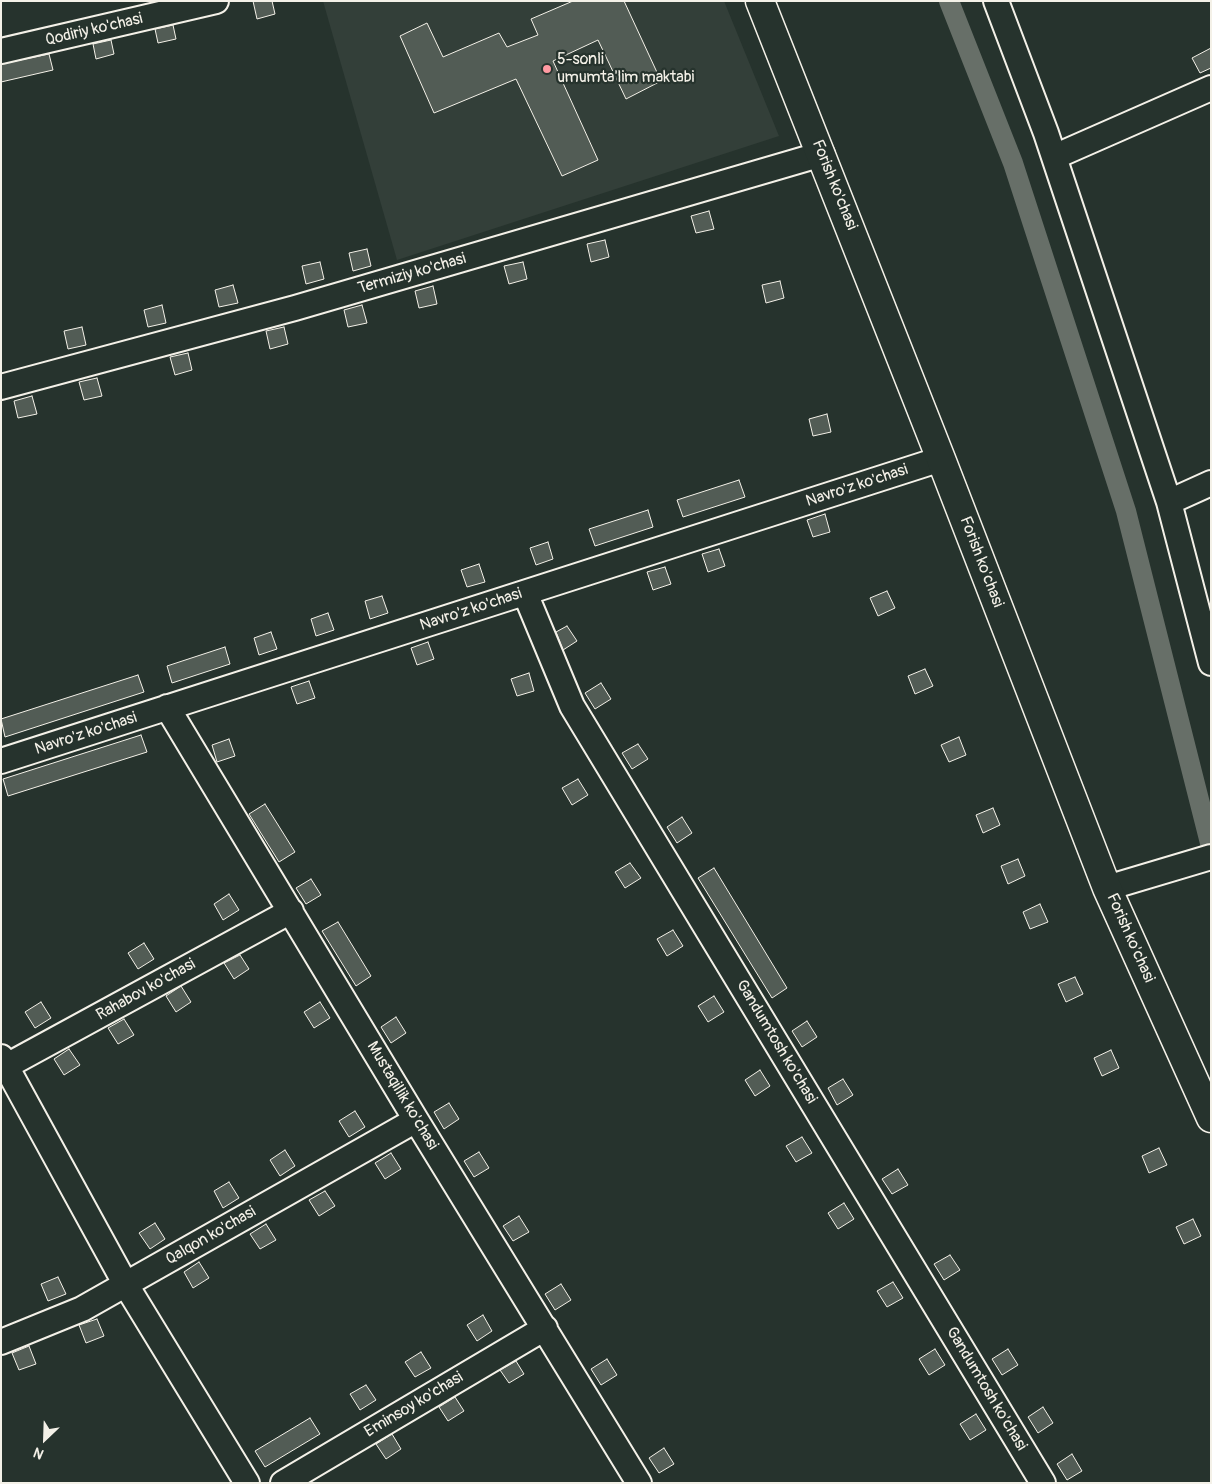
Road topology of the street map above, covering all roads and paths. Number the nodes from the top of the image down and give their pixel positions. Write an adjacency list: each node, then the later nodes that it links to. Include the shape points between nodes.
1 (216, 1): 4 (street, Qodiriy ko'chasi)
2 (760, 1): 6 (main road, Forish ko'chasi)
3 (996, 1): 7 (street)
4 (1, 51)
5 (1211, 88): 7 (street)
6 (822, 154): 8 (street, Termiziy ko'chasi, via 295,308); 9 (main road, Forish ko'chasi)
7 (1054, 157): 11 (street)
8 (1, 387)
9 (941, 459): 12 (street, Navro'z ko'chasi); 17 (main road, Forish ko'chasi)
10 (1211, 483): 11 (street)
11 (1169, 502): 13 (street)
12 (526, 593): 14 (street, Navro'z ko'chasi); 28 (street, Gandumtosh ko'chasi, via 572,706)
13 (1211, 663)
14 (167, 707): 15 (street, Navro'z ko'chasi); 18 (street, Mustaqillik ko'chasi)
15 (1, 761)
16 (1211, 857): 17 (street)
17 (1107, 888): 20 (main road, Forish ko'chasi)
18 (291, 911): 19 (street, Rahabov ko'chasi); 21 (street, Mustaqillik ko'chasi)
19 (3, 1065): 22 (street)
20 (1211, 1118)
21 (416, 1120): 22 (street, Qalqon ko'chasi); 23 (street, Mustaqillik ko'chasi)
22 (126, 1284): 24 (street, Qalqon ko'chasi, via 82,1309); 25 (street)
23 (545, 1328): 26 (street, Eminsoy ko'chasi); 27 (street, Mustaqillik ko'chasi)
24 (1, 1342)
25 (247, 1483)
26 (283, 1483)
27 (639, 1483)
28 (1042, 1483)

